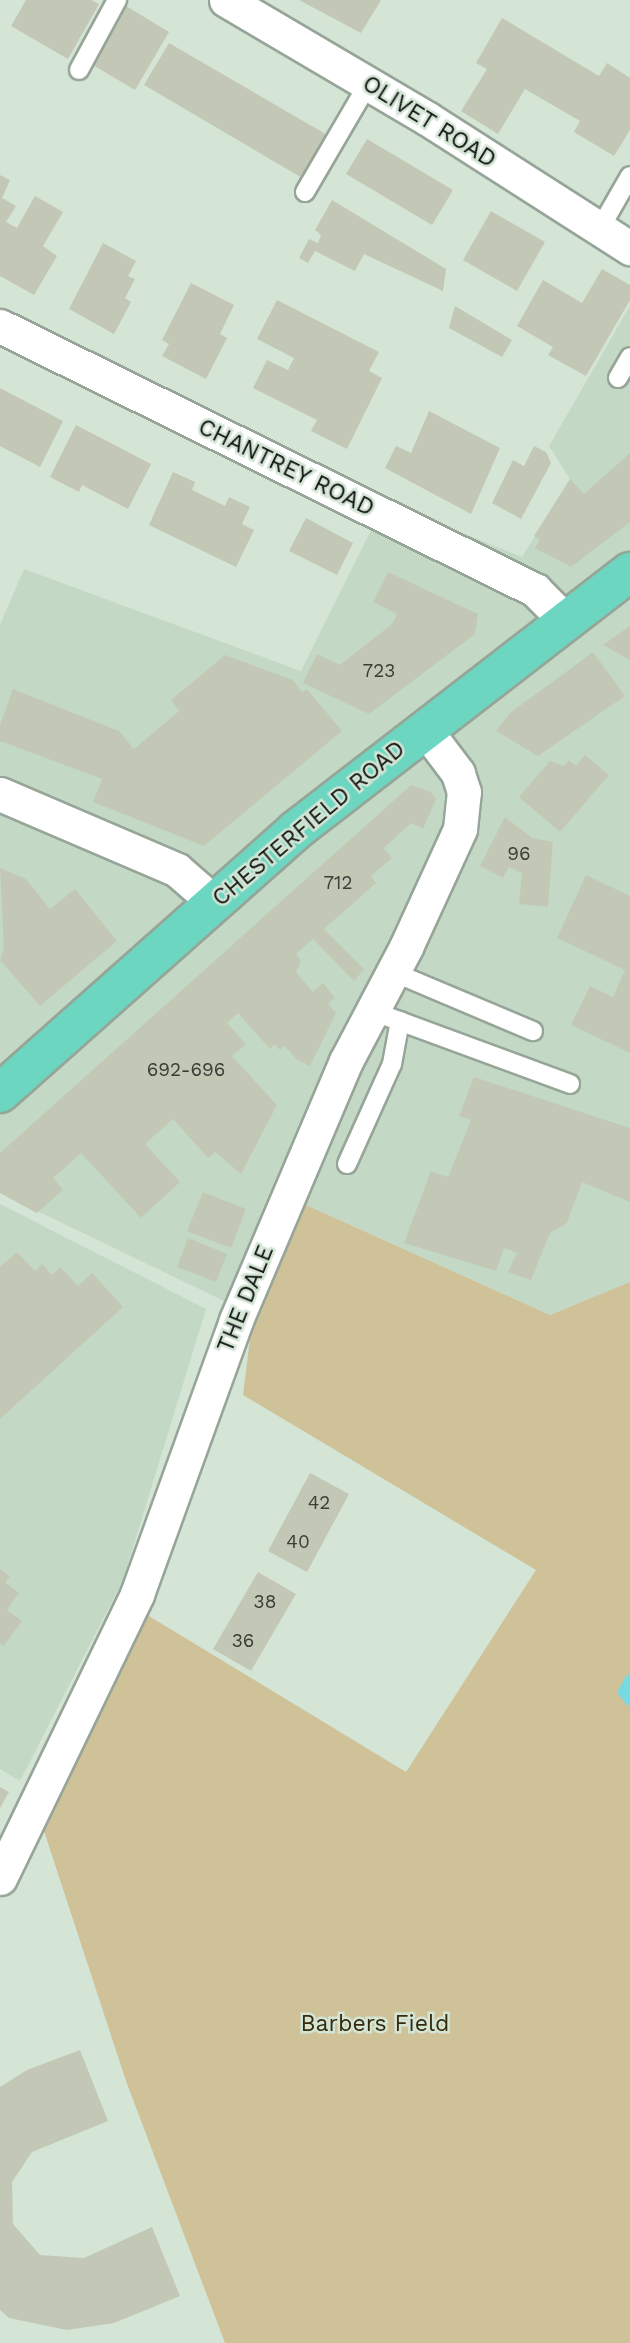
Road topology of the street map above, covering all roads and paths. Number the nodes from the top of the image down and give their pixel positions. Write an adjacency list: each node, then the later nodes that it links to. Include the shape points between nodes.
1 (117, 0): 3 (lane)
2 (226, 0): 4 (street, OLIVET ROAD)
3 (79, 70)
4 (368, 84): 6 (lane); 7 (street, OLIVET ROAD)
5 (630, 176): 7 (lane)
6 (305, 192)
7 (598, 230): 8 (street, OLIVET ROAD)
8 (630, 248)
9 (0, 326): 13 (street, CHANTREY ROAD, via 535,590)
10 (630, 357): 11 (lane)
11 (618, 377)
12 (630, 572): 13 (highway, CHESTERFIELD ROAD)
13 (565, 620): 14 (highway, CHESTERFIELD ROAD)
14 (424, 728): 16 (highway, CHESTERFIELD ROAD, via 277,845); 17 (street, THE DALE, via 458,773 464,812)
15 (0, 794): 16 (street, via 177,870)
16 (215, 903): 21 (highway, CHESTERFIELD ROAD)
17 (393, 972): 18 (street, THE DALE); 19 (lane)
18 (386, 1016): 20 (lane); 22 (lane, via 392,1064); 23 (street, THE DALE, via 346,1061 236,1320 137,1594)
19 (533, 1031)
20 (570, 1084)
21 (0, 1093)
22 (347, 1164)
23 (0, 1878)

